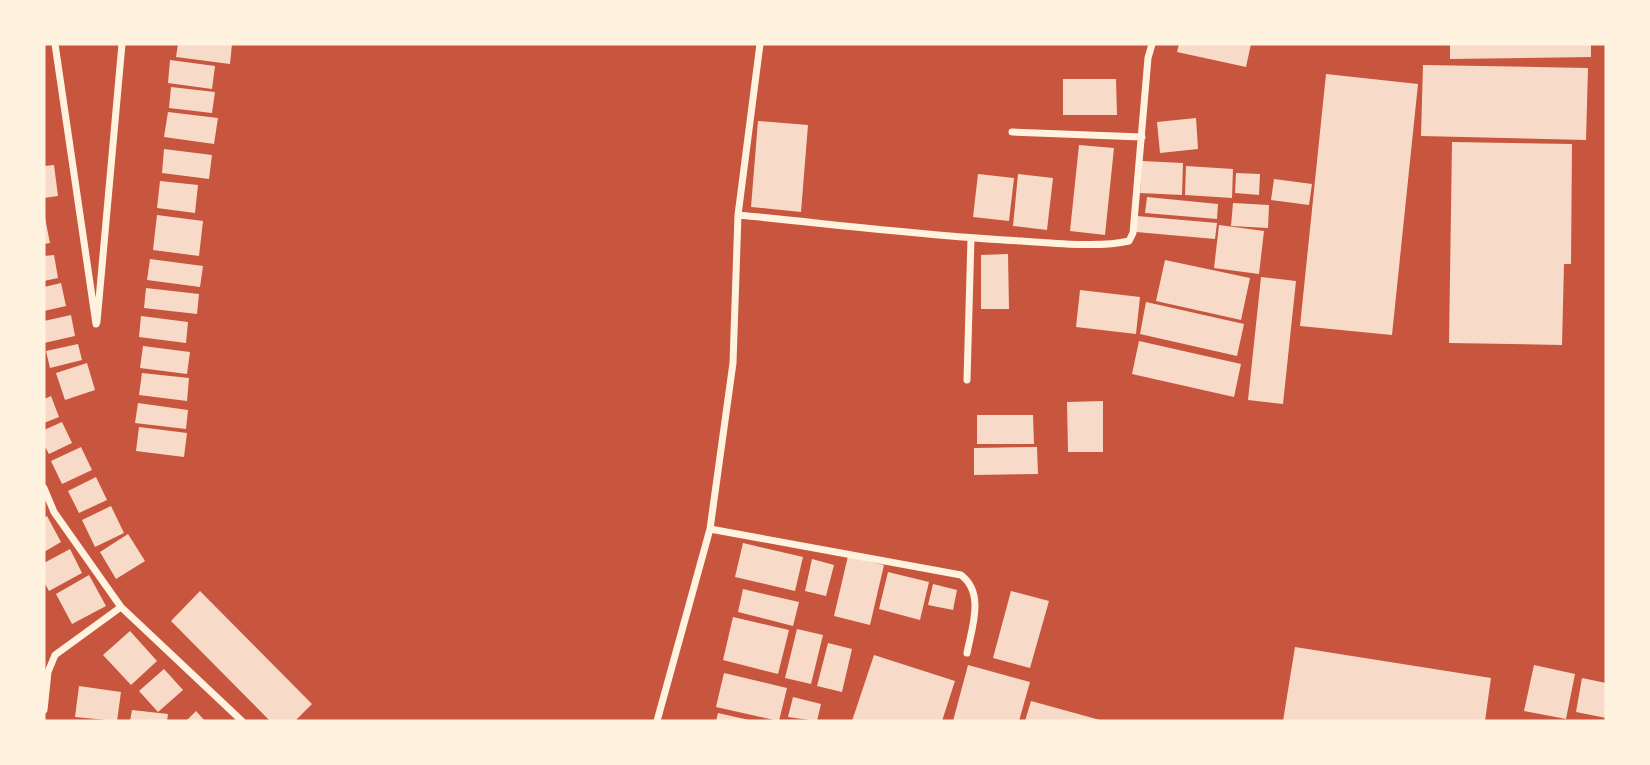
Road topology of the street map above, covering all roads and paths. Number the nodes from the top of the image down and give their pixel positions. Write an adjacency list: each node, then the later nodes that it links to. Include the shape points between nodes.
1 (55, 44): 2 (street, via 96,324)
2 (122, 44)
3 (760, 44): 7 (street)
4 (1152, 44): 6 (street)
5 (1012, 132): 6 (street)
6 (1142, 137): 8 (street, via 1129,240 1045,243)
7 (738, 215): 8 (street); 11 (street, via 733,363)
8 (971, 238): 9 (street)
9 (967, 380)
10 (44, 488): 12 (street, via 54,512)
11 (710, 529): 13 (street, via 961,575 971,582 976,598); 16 (street)
12 (121, 607): 14 (street, via 55,655 48,672); 15 (street)
13 (967, 653)
14 (44, 710)
15 (242, 721)
16 (657, 721)

